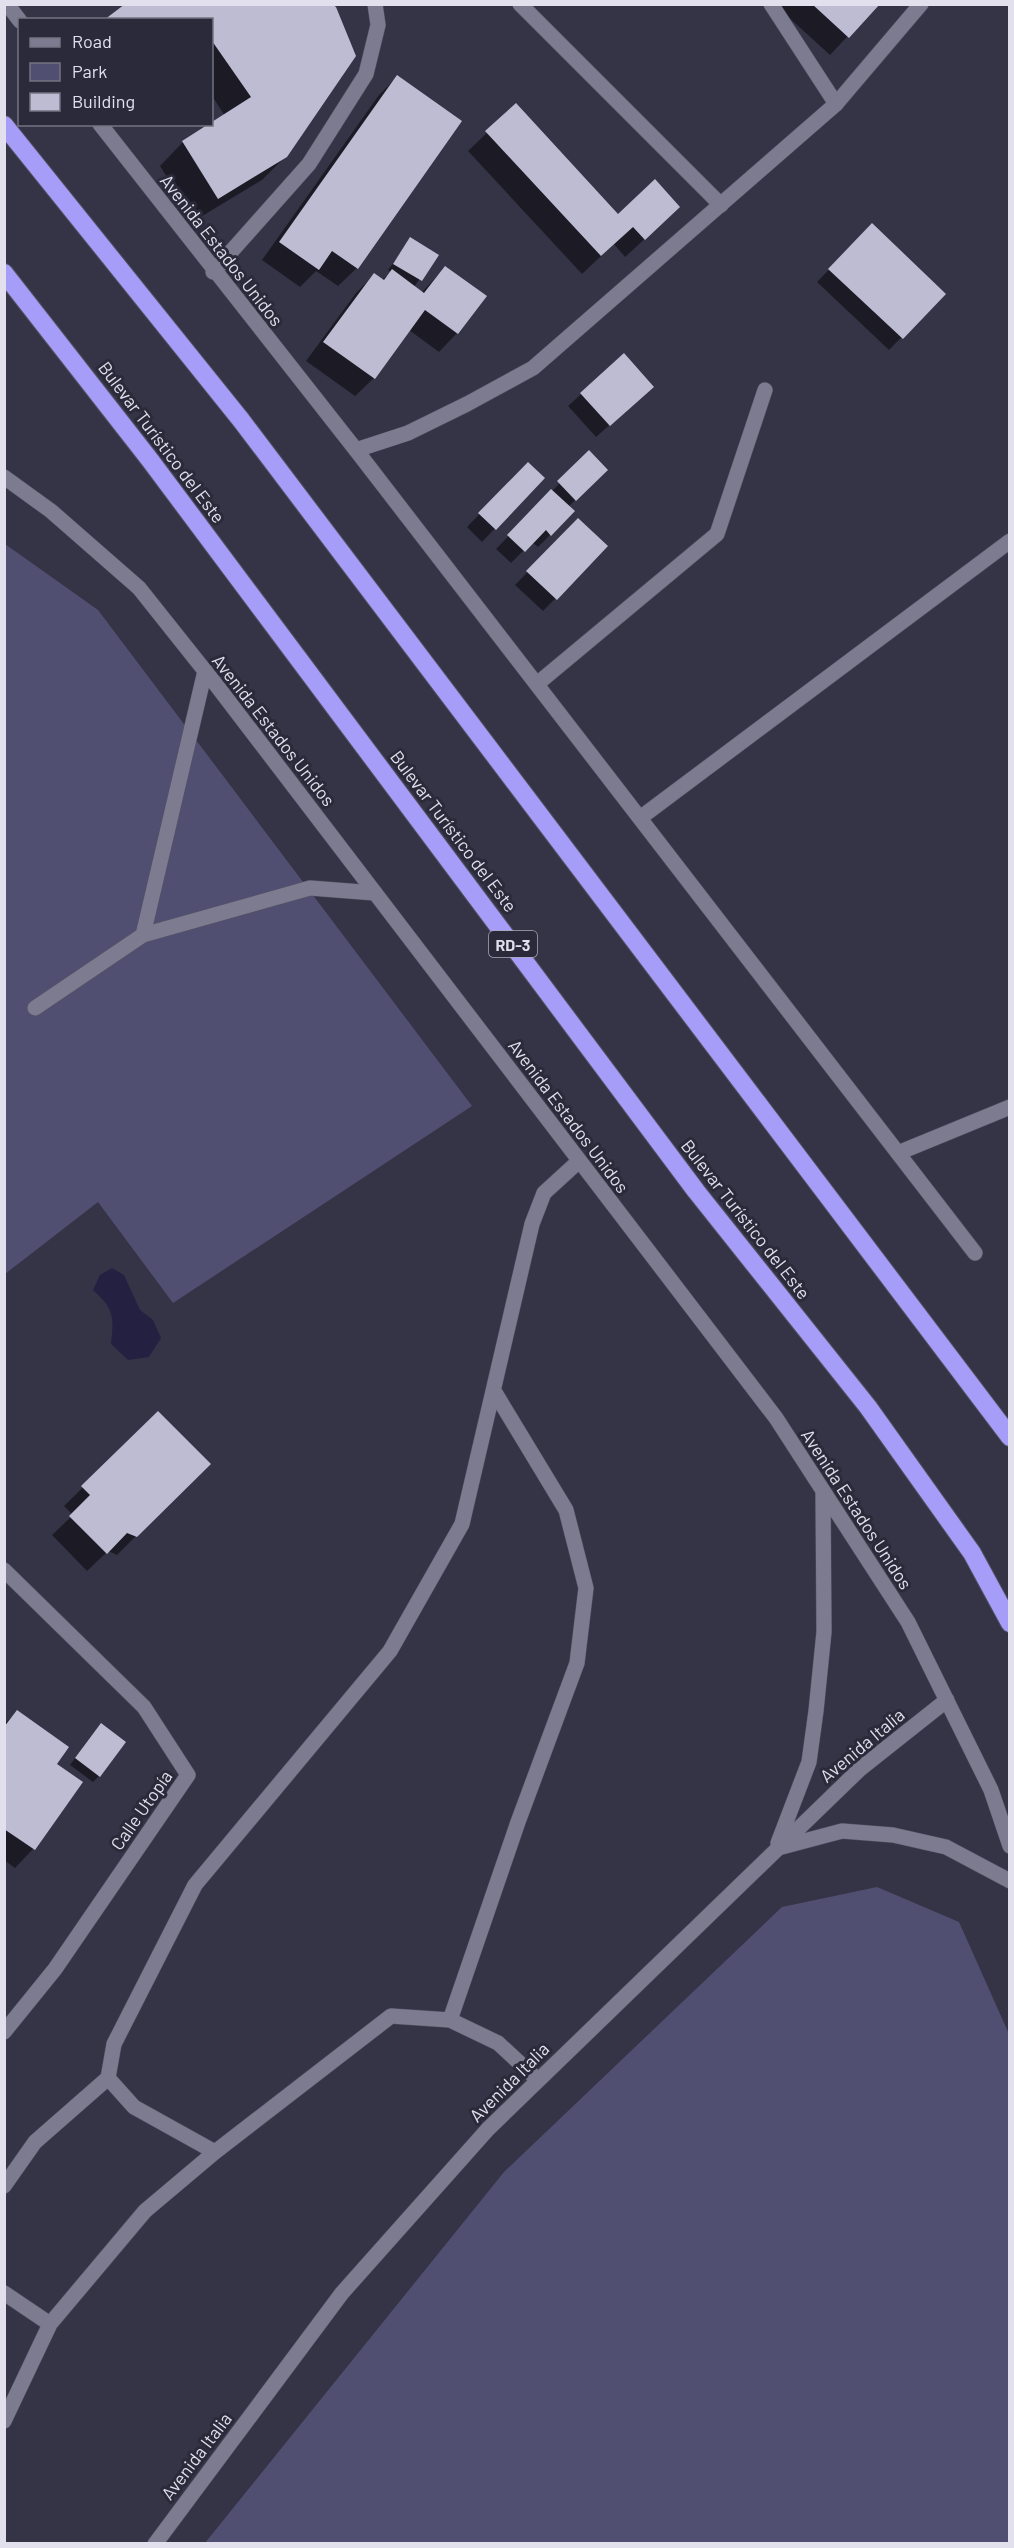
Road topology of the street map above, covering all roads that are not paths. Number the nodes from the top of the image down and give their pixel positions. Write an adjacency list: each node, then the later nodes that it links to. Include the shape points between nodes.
1 (7, 4): 6 (street)
2 (375, 4): 11 (street, via 378,25 366,74 309,164)
3 (520, 4): 10 (street)
4 (771, 4): 7 (street)
5 (921, 4): 7 (street)
6 (18, 18)
7 (836, 104): 10 (street)
8 (4, 125): 28 (highway, via 241,420)
9 (102, 126): 11 (street, Avenida Estados Unidos)
10 (721, 205): 14 (street, via 532,368 408,433)
11 (213, 272): 14 (street, Avenida Estados Unidos)
12 (4, 273): 31 (highway, Bulevar Turístico del Este / RD-3, via 157,469 696,1191 868,1407 972,1553)
13 (765, 390): 18 (street, via 717,534)
14 (356, 450): 18 (street, Avenida Estados Unidos)
15 (4, 477): 17 (street, Avenida Estados Unidos, via 51,510 139,588)
16 (1010, 542): 19 (street)
17 (205, 671): 20 (street, Avenida Estados Unidos); 21 (street)
18 (537, 684): 19 (street, Avenida Estados Unidos)
19 (640, 818): 24 (street, Avenida Estados Unidos)
20 (375, 893): 21 (street, via 310,888); 25 (street, Avenida Estados Unidos)
21 (143, 935): 22 (street)
22 (35, 1008)
23 (1010, 1107): 24 (street)
24 (898, 1153): 26 (street, Avenida Estados Unidos)
25 (579, 1161): 27 (street, via 544,1193 532,1224); 29 (street, Avenida Estados Unidos, via 776,1418)
26 (975, 1253)
27 (494, 1391): 36 (street, via 566,1510 586,1588 577,1663); 38 (street, via 462,1524 390,1651 195,1885 114,2044)
28 (1010, 1437)
29 (823, 1491): 32 (street, Avenida Estados Unidos, via 908,1622); 34 (street, via 824,1632 816,1711 809,1762)
30 (4, 1570): 37 (street, Calle Utopía, via 144,1707 188,1775 55,1969)
31 (1010, 1623)
32 (947, 1700): 33 (street, Avenida Estados Unidos, via 991,1790); 34 (street, Avenida Italia, via 860,1769)
33 (1010, 1846)
34 (776, 1849): 35 (street, via 842,1831 893,1835 946,1847); 39 (street, Avenida Italia)
35 (1010, 1881)
36 (450, 2020): 39 (street, via 498,2043); 40 (street, via 391,2016)
37 (4, 2032)
38 (108, 2078): 40 (street, via 134,2107); 41 (street, via 35,2142)
39 (538, 2080): 45 (street, Avenida Italia, via 488,2129 342,2293)
40 (215, 2152): 43 (street, via 145,2211)
41 (4, 2186)
42 (4, 2293): 43 (street)
43 (50, 2324): 44 (street)
44 (4, 2421)
45 (154, 2544)

